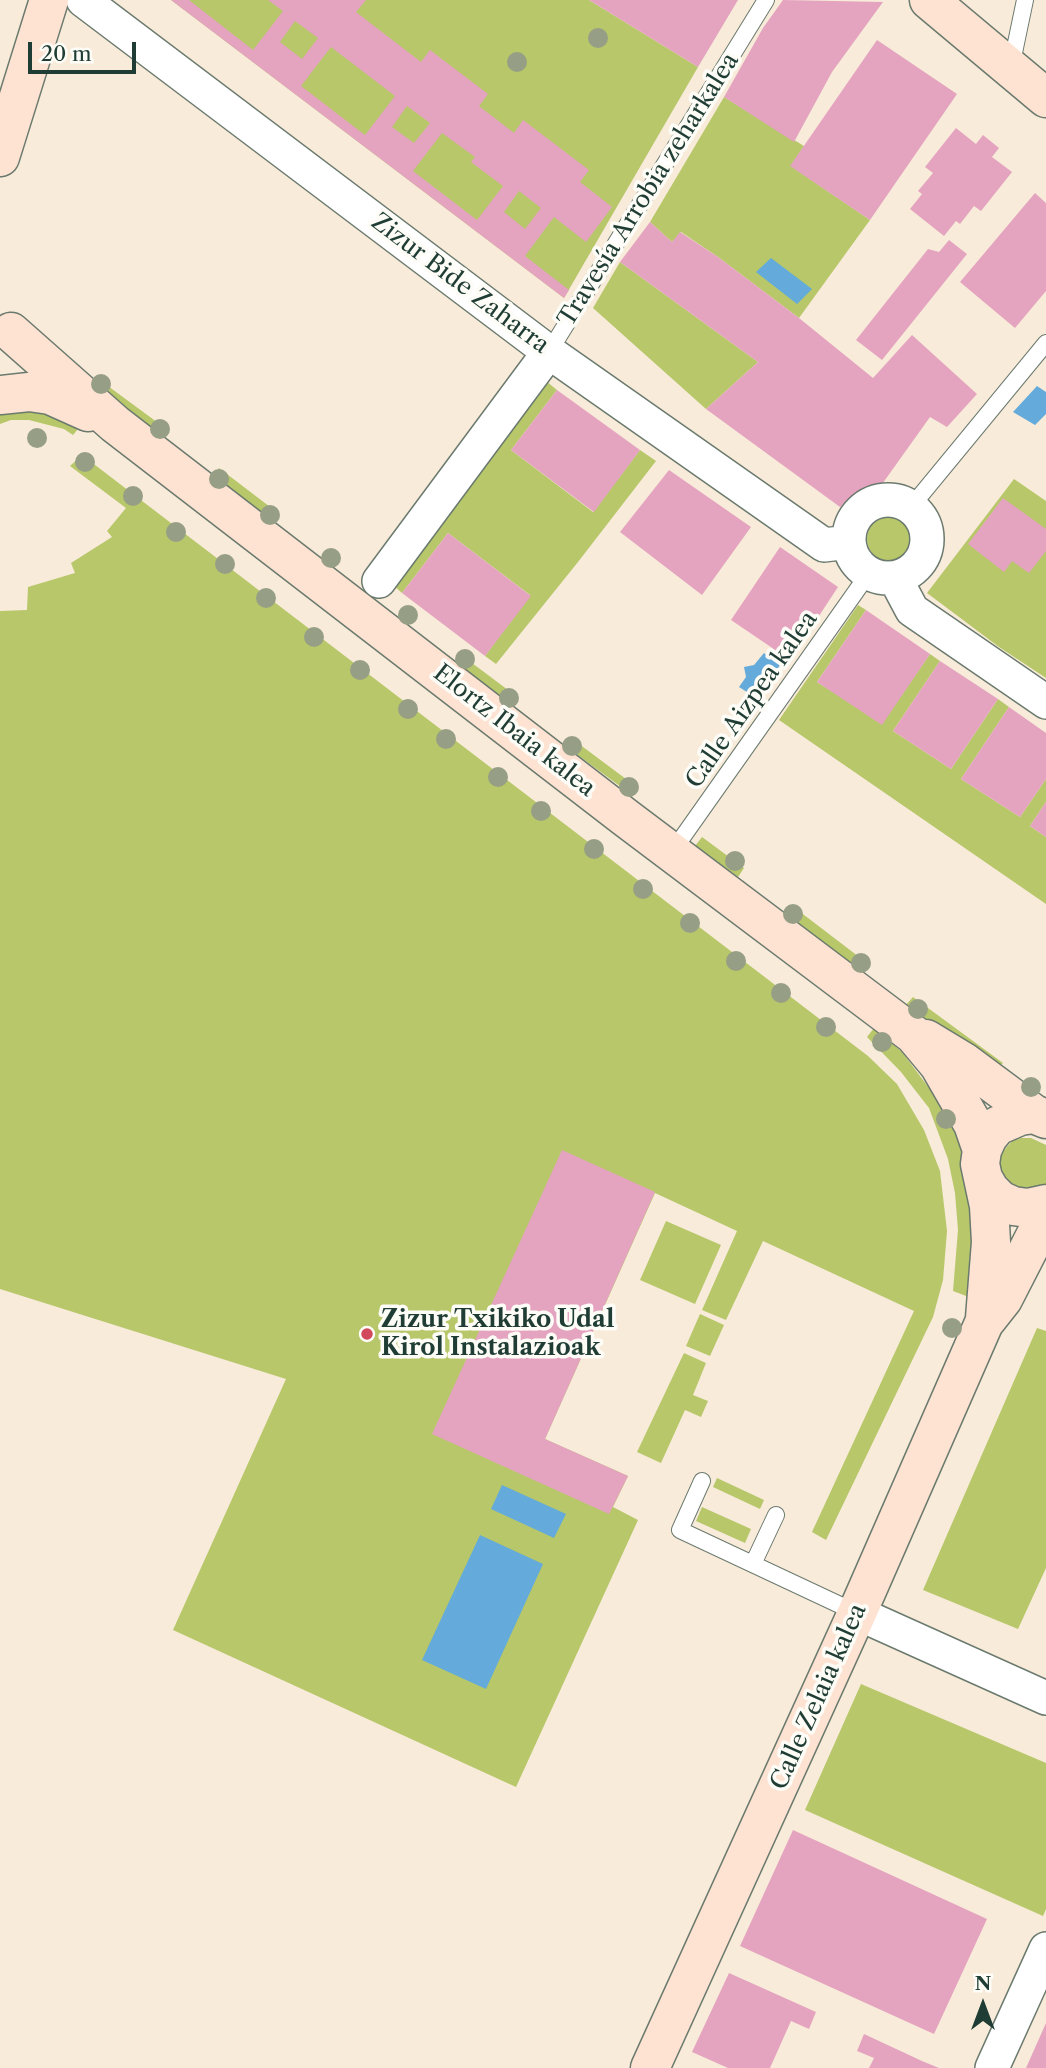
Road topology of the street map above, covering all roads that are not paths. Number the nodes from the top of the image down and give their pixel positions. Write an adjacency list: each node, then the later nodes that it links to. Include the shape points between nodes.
1 (49, 0): 8 (street)
2 (83, 0): 11 (street, Zizur Bide Zaharra)
3 (766, 0): 11 (lane, Travesía Arrobia zeharkalea)
4 (929, 0): 6 (street)
5 (1025, 0): 6 (lane)
6 (1011, 66): 7 (street)
7 (1046, 98)
8 (0, 157)
9 (6, 326): 12 (street, via 17,346 18,361); 13 (street, Elortz Ibaia kalea)
10 (1046, 343): 14 (lane)
11 (550, 352): 15 (street, Zizur Bide Zaharra, via 824,545); 17 (street, Travesía Arrobia zeharkalea)
12 (0, 393): 13 (street, Elortz Ibaia kalea, via 50,395)
13 (115, 424): 19 (street, Elortz Ibaia kalea)
14 (911, 507): 15 (street, via 887,500 875,502 855,518); 16 (street, via 926,528 925,555 907,574)
15 (849, 542): 16 (street, via 859,565)
16 (882, 576): 18 (street, via 912,610); 19 (lane, Calle Aizpea kalea)
17 (379, 581)
18 (1046, 702)
19 (672, 852): 20 (street, Elortz Ibaia kalea)
20 (914, 1035): 21 (street, Elortz Ibaia kalea, via 933,1042); 22 (street, Elortz Ibaia kalea, via 939,1065 973,1124)
21 (1040, 1117): 22 (street, via 1008,1119 997,1126 988,1137)
22 (983, 1164): 23 (street, via 990,1190 1000,1200 1028,1208); 25 (street, Calle Zelaia kalea, via 990,1242)
23 (1046, 1204)
24 (1046, 1215): 25 (street, Calle Zelaia kalea, via 1003,1299)
25 (984, 1324): 29 (street, Calle Zelaia kalea)
26 (702, 1482): 28 (lane, via 680,1530)
27 (776, 1515): 28 (lane)
28 (753, 1564): 29 (lane)
29 (857, 1614): 30 (street); 32 (street, Calle Zelaia kalea)
30 (1046, 1699)
31 (1046, 1949): 33 (street)
32 (650, 2068)
33 (992, 2068)

